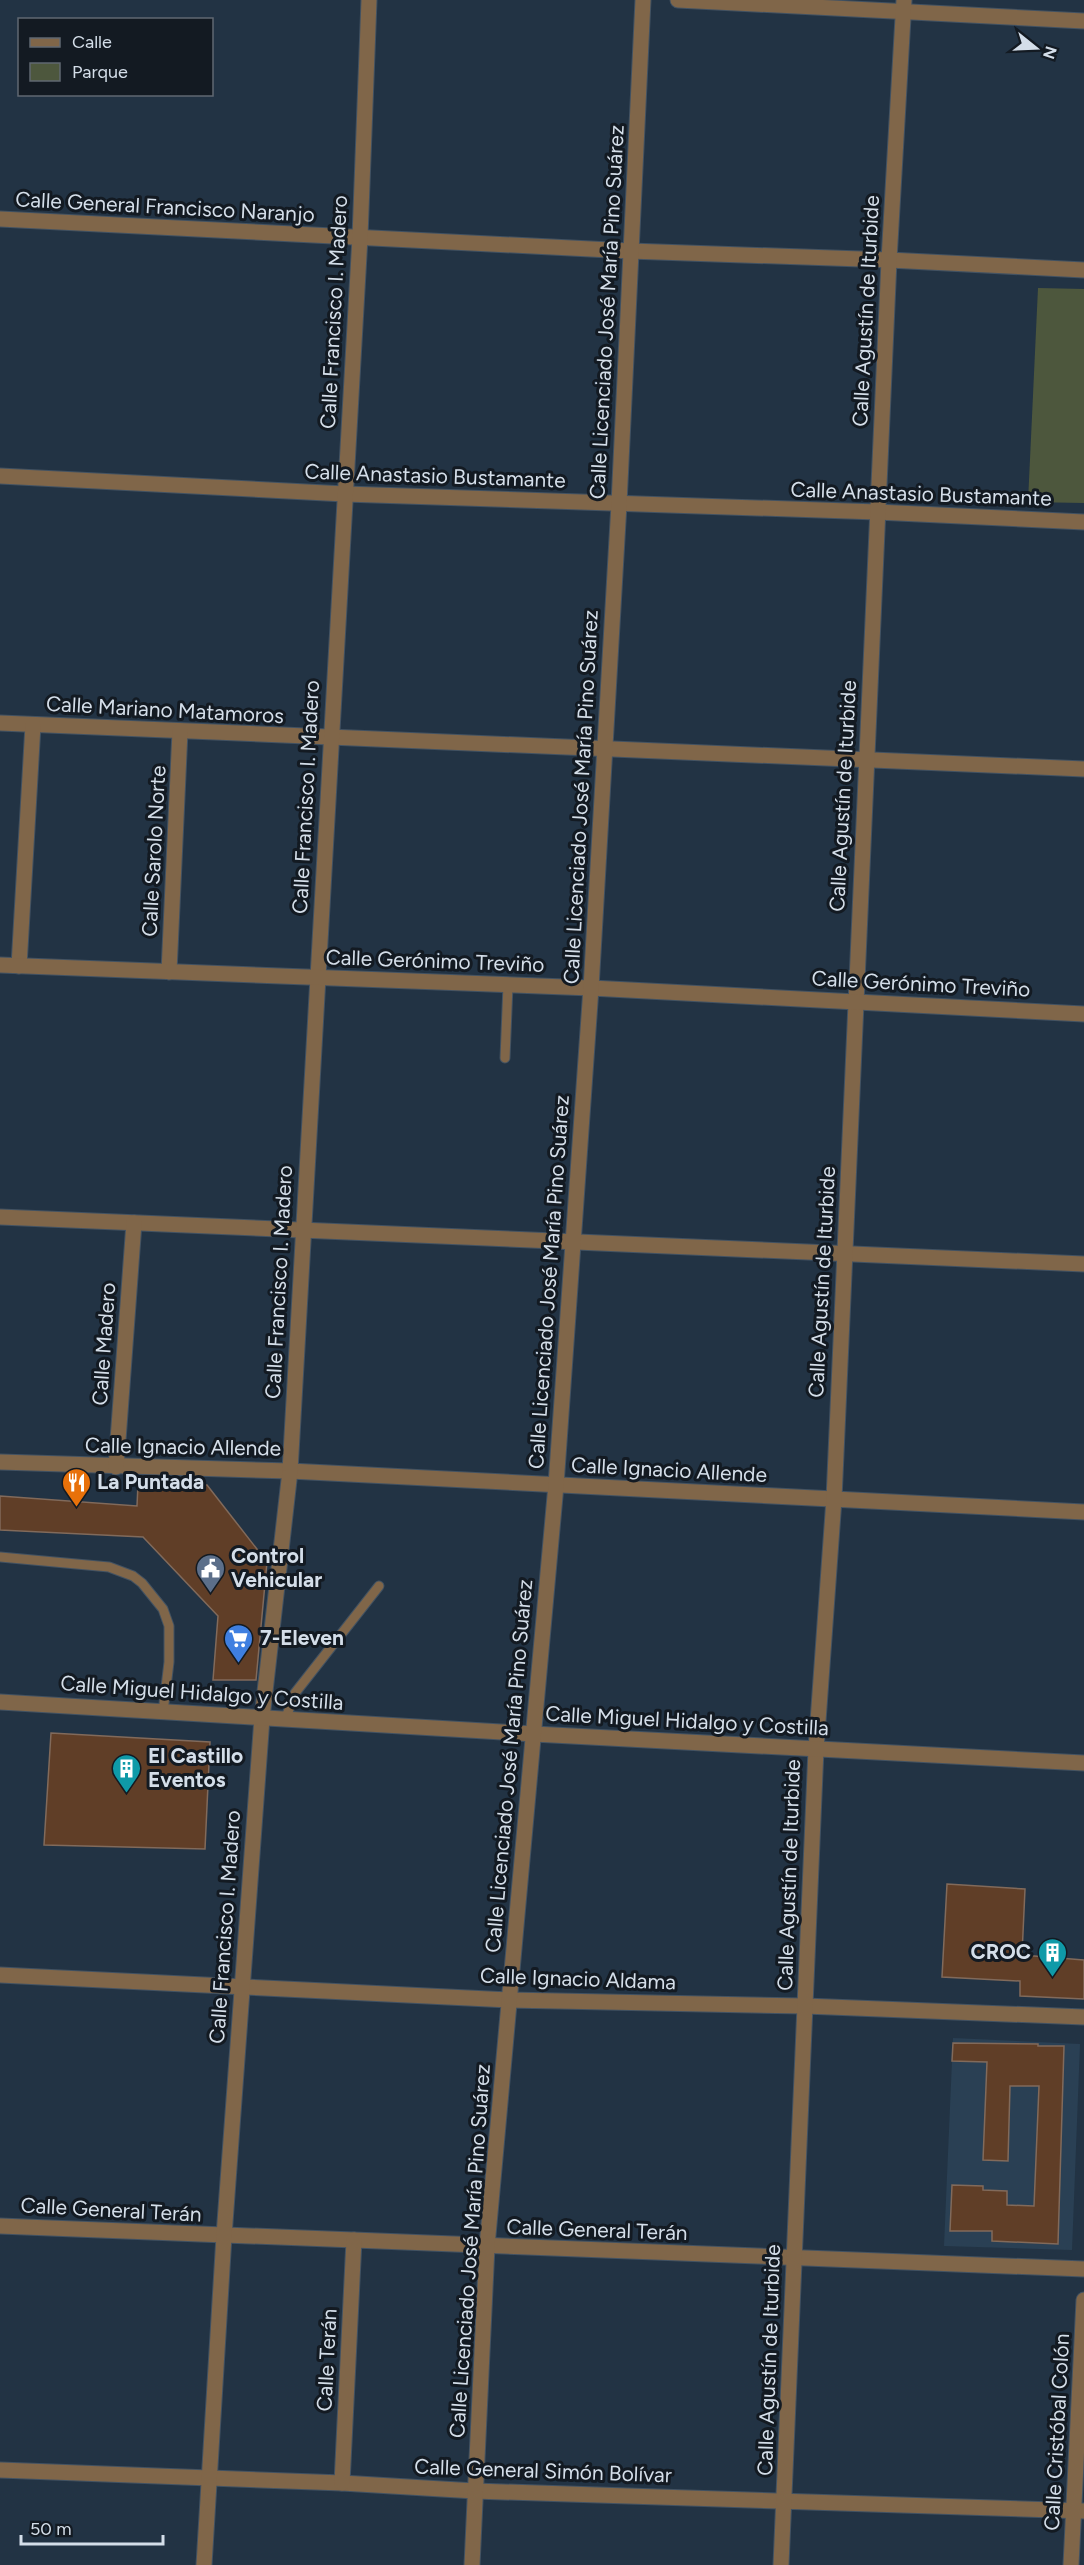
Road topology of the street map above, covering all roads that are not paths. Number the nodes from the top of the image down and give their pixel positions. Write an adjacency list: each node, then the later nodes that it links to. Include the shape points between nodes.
1 (369, 0): 7 (street, Calle Francisco I. Madero)
2 (643, 0): 8 (street, Calle Licenciado José María Pino Suárez)
3 (678, 0): 4 (street)
4 (904, 6): 5 (street); 9 (street, Calle Agustín de Iturbide)
5 (1084, 21)
6 (0, 219): 7 (street, Calle General Francisco Naranjo)
7 (360, 237): 8 (street, Calle General Francisco Naranjo); 12 (street, Calle Francisco I. Madero)
8 (630, 251): 9 (street, Calle General Francisco Naranjo); 13 (street, Calle Licenciado José María Pino Suárez)
9 (889, 260): 10 (street, Calle General Francisco Naranjo); 14 (street, Calle Agustín de Iturbide)
10 (1084, 270)
11 (0, 476): 12 (street, Calle Anastasio Bustamante)
12 (345, 494): 13 (street, Calle Anastasio Bustamante); 19 (street, Calle Francisco I. Madero)
13 (619, 504): 14 (street, Calle Anastasio Bustamante); 20 (street, Calle Licenciado José María Pino Suárez)
14 (877, 512): 15 (street, Calle Anastasio Bustamante); 21 (street, Calle Agustín de Iturbide)
15 (1084, 522)
16 (0, 723): 17 (street, Calle Mariano Matamoros)
17 (33, 725): 18 (street, Calle Mariano Matamoros); 24 (street)
18 (180, 731): 19 (street, Calle Mariano Matamoros); 25 (street, Calle Sarolo Norte)
19 (330, 738): 20 (street, Calle Mariano Matamoros); 26 (street, Calle Francisco I. Madero)
20 (605, 748): 21 (street, Calle Mariano Matamoros); 28 (street, Calle Licenciado José María Pino Suárez)
21 (865, 760): 22 (street, Calle Mariano Matamoros); 29 (street, Calle Agustín de Iturbide)
22 (1084, 769)
23 (0, 965): 24 (street, Calle Gerónimo Treviño)
24 (19, 966): 25 (street, Calle Gerónimo Treviño)
25 (169, 972): 26 (street, Calle Gerónimo Treviño)
26 (318, 977): 27 (street, Calle Gerónimo Treviño); 34 (street, Calle Francisco I. Madero)
27 (508, 985): 28 (street, Calle Gerónimo Treviño); 31 (lane)
28 (591, 988): 29 (street, Calle Gerónimo Treviño); 35 (street, Calle Licenciado José María Pino Suárez)
29 (855, 1002): 30 (street, Calle Gerónimo Treviño); 36 (street, Calle Agustín de Iturbide)
30 (1084, 1014)
31 (505, 1058)
32 (0, 1217): 33 (street)
33 (134, 1223): 34 (street); 39 (street, Calle Madero)
34 (303, 1230): 35 (street); 40 (street, Calle Francisco I. Madero)
35 (573, 1241): 36 (street); 41 (street, Calle Licenciado José María Pino Suárez)
36 (845, 1255): 37 (street); 42 (street, Calle Agustín de Iturbide)
37 (1084, 1264)
38 (0, 1462): 39 (street, Calle Ignacio Allende)
39 (116, 1467): 40 (street, Calle Ignacio Allende)
40 (290, 1471): 41 (street, Calle Ignacio Allende); 48 (street, Calle Francisco I. Madero)
41 (556, 1485): 42 (street, Calle Ignacio Allende); 50 (street, Calle Licenciado José María Pino Suárez)
42 (834, 1499): 43 (street, Calle Ignacio Allende); 51 (street, Calle Agustín de Iturbide)
43 (1084, 1512)
44 (0, 1557): 47 (lane, via 109,1567 142,1583 163,1609 169,1626)
45 (379, 1586): 49 (lane, via 295,1693)
46 (0, 1702): 47 (street, Calle Miguel Hidalgo y Costilla)
47 (163, 1712): 48 (street, Calle Miguel Hidalgo y Costilla)
48 (262, 1718): 49 (street, Calle Miguel Hidalgo y Costilla); 54 (street, Calle Francisco I. Madero)
49 (285, 1720): 50 (street, Calle Miguel Hidalgo y Costilla)
50 (534, 1734): 51 (street, Calle Miguel Hidalgo y Costilla); 55 (street, Calle Licenciado José María Pino Suárez)
51 (816, 1749): 52 (street, Calle Miguel Hidalgo y Costilla); 56 (street, Calle Agustín de Iturbide)
52 (1084, 1763)
53 (0, 1975): 54 (street, Calle Ignacio Aldama)
54 (242, 1985): 55 (street, Calle Ignacio Aldama); 59 (street, Calle Francisco I. Madero)
55 (509, 2000): 56 (street, Calle Ignacio Aldama); 61 (street, Calle Licenciado José María Pino Suárez)
56 (805, 2006): 57 (street, Calle Ignacio Aldama); 62 (street, Calle Agustín de Iturbide)
57 (1084, 2017)
58 (0, 2226): 59 (street, Calle General Terán)
59 (224, 2236): 60 (street, Calle General Terán); 66 (street, Calle Francisco I. Madero)
60 (354, 2240): 61 (street, Calle General Terán); 67 (street, Calle Terán)
61 (487, 2246): 62 (street, Calle General Terán); 68 (street, Calle Licenciado José María Pino Suárez)
62 (794, 2258): 63 (street, Calle General Terán); 69 (street, Calle Agustín de Iturbide)
63 (1084, 2269)
64 (1084, 2300): 70 (street, Calle Cristóbal Colón)
65 (0, 2470): 66 (street, Calle General Simón Bolívar)
66 (207, 2478): 67 (street, Calle General Simón Bolívar); 71 (street, Calle Francisco I. Madero)
67 (342, 2483): 68 (street, Calle General Simón Bolívar)
68 (475, 2491): 69 (street, Calle General Simón Bolívar); 72 (street, Calle Licenciado José María Pino Suárez)
69 (784, 2502): 70 (street, Calle General Simón Bolívar); 73 (street, Calle Agustín de Iturbide)
70 (1079, 2511): 74 (street, Calle Cristóbal Colón)
71 (204, 2565)
72 (472, 2565)
73 (781, 2565)
74 (1071, 2565)

